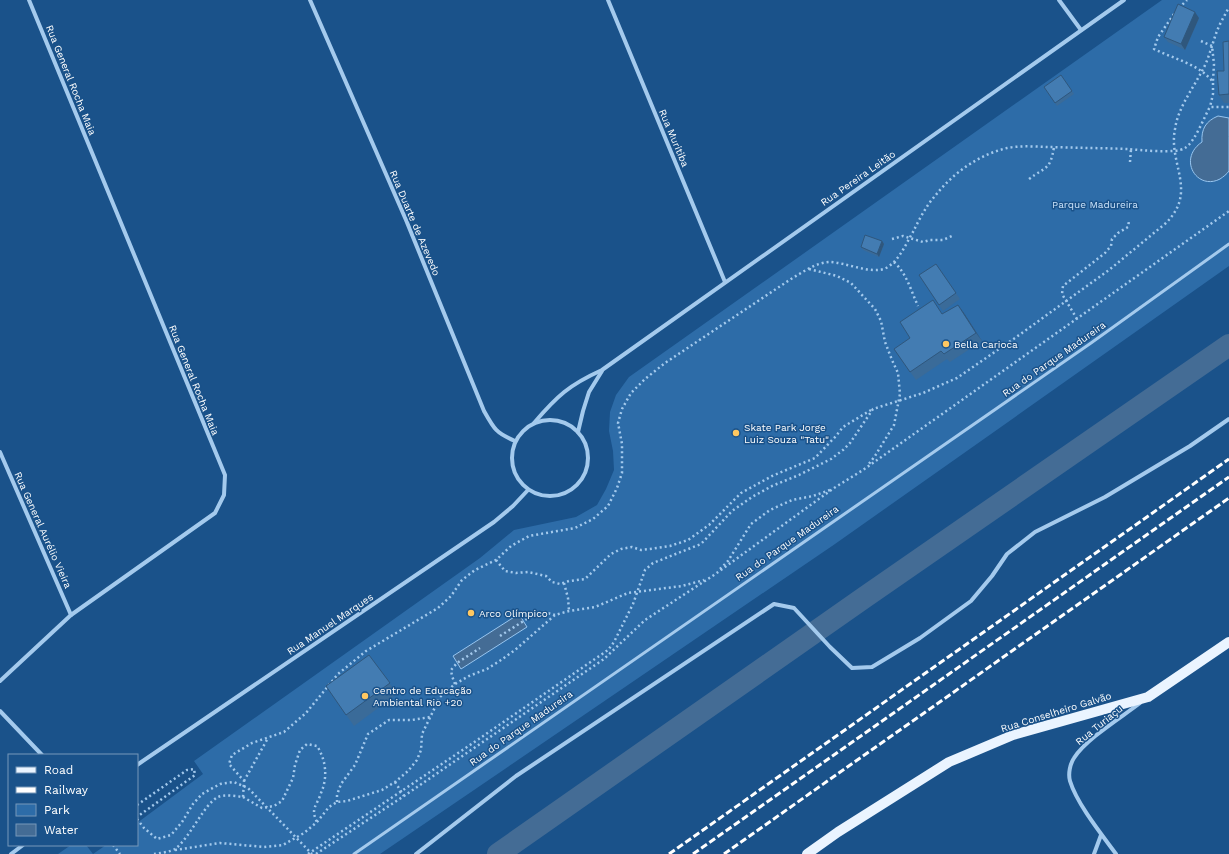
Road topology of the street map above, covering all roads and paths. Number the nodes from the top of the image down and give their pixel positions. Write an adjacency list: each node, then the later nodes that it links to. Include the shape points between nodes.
1 (29, 0): 48 (street, Rua General Rocha Maia, via 225,475 224,495 215,514)
2 (310, 0): 38 (street, Rua Duarte de Azevedo, via 406,220 484,412 500,434)
3 (608, 0): 28 (street, Rua Muritiba)
4 (1059, 0): 8 (street)
5 (1124, 0): 8 (street, Rua Pereira Leitão)
6 (1187, 0): 11 (path, via 1168,22 1154,49)
7 (1229, 7): 10 (path)
8 (1081, 30): 28 (street, Rua Pereira Leitão)
9 (1201, 41): 10 (path)
10 (1212, 46): 11 (path); 12 (path)
11 (1202, 71): 12 (path); 17 (path, via 1179,114 1174,133)
12 (1213, 82): 13 (path)
13 (1210, 107): 14 (path); 17 (path, via 1194,138 1185,148)
14 (1229, 107)
15 (1054, 147): 16 (path); 19 (path, via 1052,161); 23 (path, via 1008,148 984,157 957,172 934,196)
16 (1131, 149): 17 (path); 18 (path)
17 (1174, 150): 29 (path, via 1181,188 1180,205 1174,215 1109,270)
18 (1130, 162)
19 (1029, 179)
20 (1229, 211): 31 (path)
21 (1129, 221): 29 (path, via 1128,227 1112,239 1111,246 1105,253 1063,286 1062,294)
22 (952, 236): 23 (path, via 943,240 923,242)
23 (910, 237): 24 (path); 26 (path)
24 (892, 239)
25 (1229, 244): 81 (lane, Rua do Parque Madureira, via 1091,343)
26 (894, 262): 27 (path, via 884,269 872,270 831,262); 30 (path, via 907,278)
27 (808, 269): 33 (path, via 837,276 851,283 875,309 898,373); 43 (path, via 665,363 631,392 622,408 618,423 622,444 622,473 608,506 593,519 574,528 529,536 511,546)
28 (726, 282): 32 (street, Rua Pereira Leitão)
29 (1066, 301): 31 (path); 33 (path, via 957,378)
30 (918, 306)
31 (1077, 319): 40 (path)
32 (602, 370): 36 (street, Rua Pereira Leitão, via 581,379 561,393); 37 (street, Rua Pereira Leitão, via 590,392)
33 (898, 401): 34 (path); 40 (path, via 894,425)
34 (873, 409): 45 (path, via 843,427 815,458 772,476 741,493 709,525 688,540 650,550 632,547 621,549 611,554 585,579); 46 (path, via 850,443 832,459 772,486 747,501 732,511 701,544 653,563 645,570)
35 (1229, 419): 82 (street, via 1190,446 1105,497 1035,532 1007,554 971,601 920,638 872,667 852,668 794,608 774,604 516,776)
36 (534, 423): 37 (street, via 558,420); 38 (street, via 523,430)
37 (578, 432): 42 (street, via 585,442 589,455 583,479 575,488 552,497 540,496)
38 (515, 441): 42 (street, via 512,452 514,473)
39 (0, 452): 48 (street, Rua General Aurélio Vieira)
40 (863, 470): 41 (path)
41 (834, 488): 44 (path); 44 (path, via 792,500 770,510 751,524 728,561)
42 (528, 490): 60 (street, Rua Manuel Marques, via 494,522)
43 (496, 560): 45 (path, via 505,570 516,573 528,572 546,576 552,582); 58 (path, via 475,570 462,580 451,596 438,608 366,651 338,674 306,713 284,732)
44 (714, 575): 46 (path, via 698,583); 64 (path, via 645,620 604,659)
45 (564, 583): 47 (path)
46 (637, 592): 47 (path, via 613,598 595,607); 63 (path, via 608,650)
47 (569, 610): 49 (path)
48 (71, 615): 53 (street, Rua General Rocha Maia)
49 (555, 615): 50 (path, via 544,612 533,615); 54 (path, via 501,660)
50 (500, 636)
51 (1229, 642): 55 (main road, Rua Conselheiro Galvão)
52 (480, 648): 54 (path, via 457,663 452,670)
53 (0, 681)
54 (455, 684): 57 (path, via 440,697)
55 (1148, 697): 71 (street, Rua Turiaçu, via 1084,746 1073,758 1069,771 1070,781); 83 (main road, Rua Conselheiro Galvão, via 1013,735 949,762)
56 (0, 711): 59 (street)
57 (430, 717): 62 (path, via 422,734 421,750 417,760); 66 (path, via 389,720 368,734 355,766 340,784)
58 (268, 738): 61 (path); 61 (path, via 252,743 232,755 230,764)
59 (41, 754)
60 (138, 764)
61 (244, 781): 65 (path)
62 (395, 782): 63 (path); 66 (path, via 382,790)
63 (401, 791): 64 (path); 78 (path)
64 (404, 796): 80 (path)
65 (243, 797): 70 (path, via 262,808 274,806 282,801 293,778 300,750 307,744 317,746 322,754 326,779 315,804 313,814); 74 (path, via 218,797)
66 (337, 802): 70 (path, via 329,807)
67 (138, 804): 68 (path, via 187,770 194,768 195,775)
68 (138, 817)
69 (138, 819): 79 (path, bridge, via 157,838 171,835 202,794 220,784 234,782 248,788)
70 (317, 822): 74 (path, via 283,845 264,847 220,843)
71 (1101, 835): 84 (street); 85 (street, Rua Turiaçu)
72 (22, 846): 75 (street)
73 (114, 846): 76 (path)
74 (174, 850): 77 (path)
75 (11, 854)
76 (120, 854)
77 (154, 854)
78 (308, 854)
79 (312, 854)
80 (316, 854)
81 (354, 854)
82 (416, 854)
83 (807, 854)
84 (1094, 854)
85 (1116, 854)

